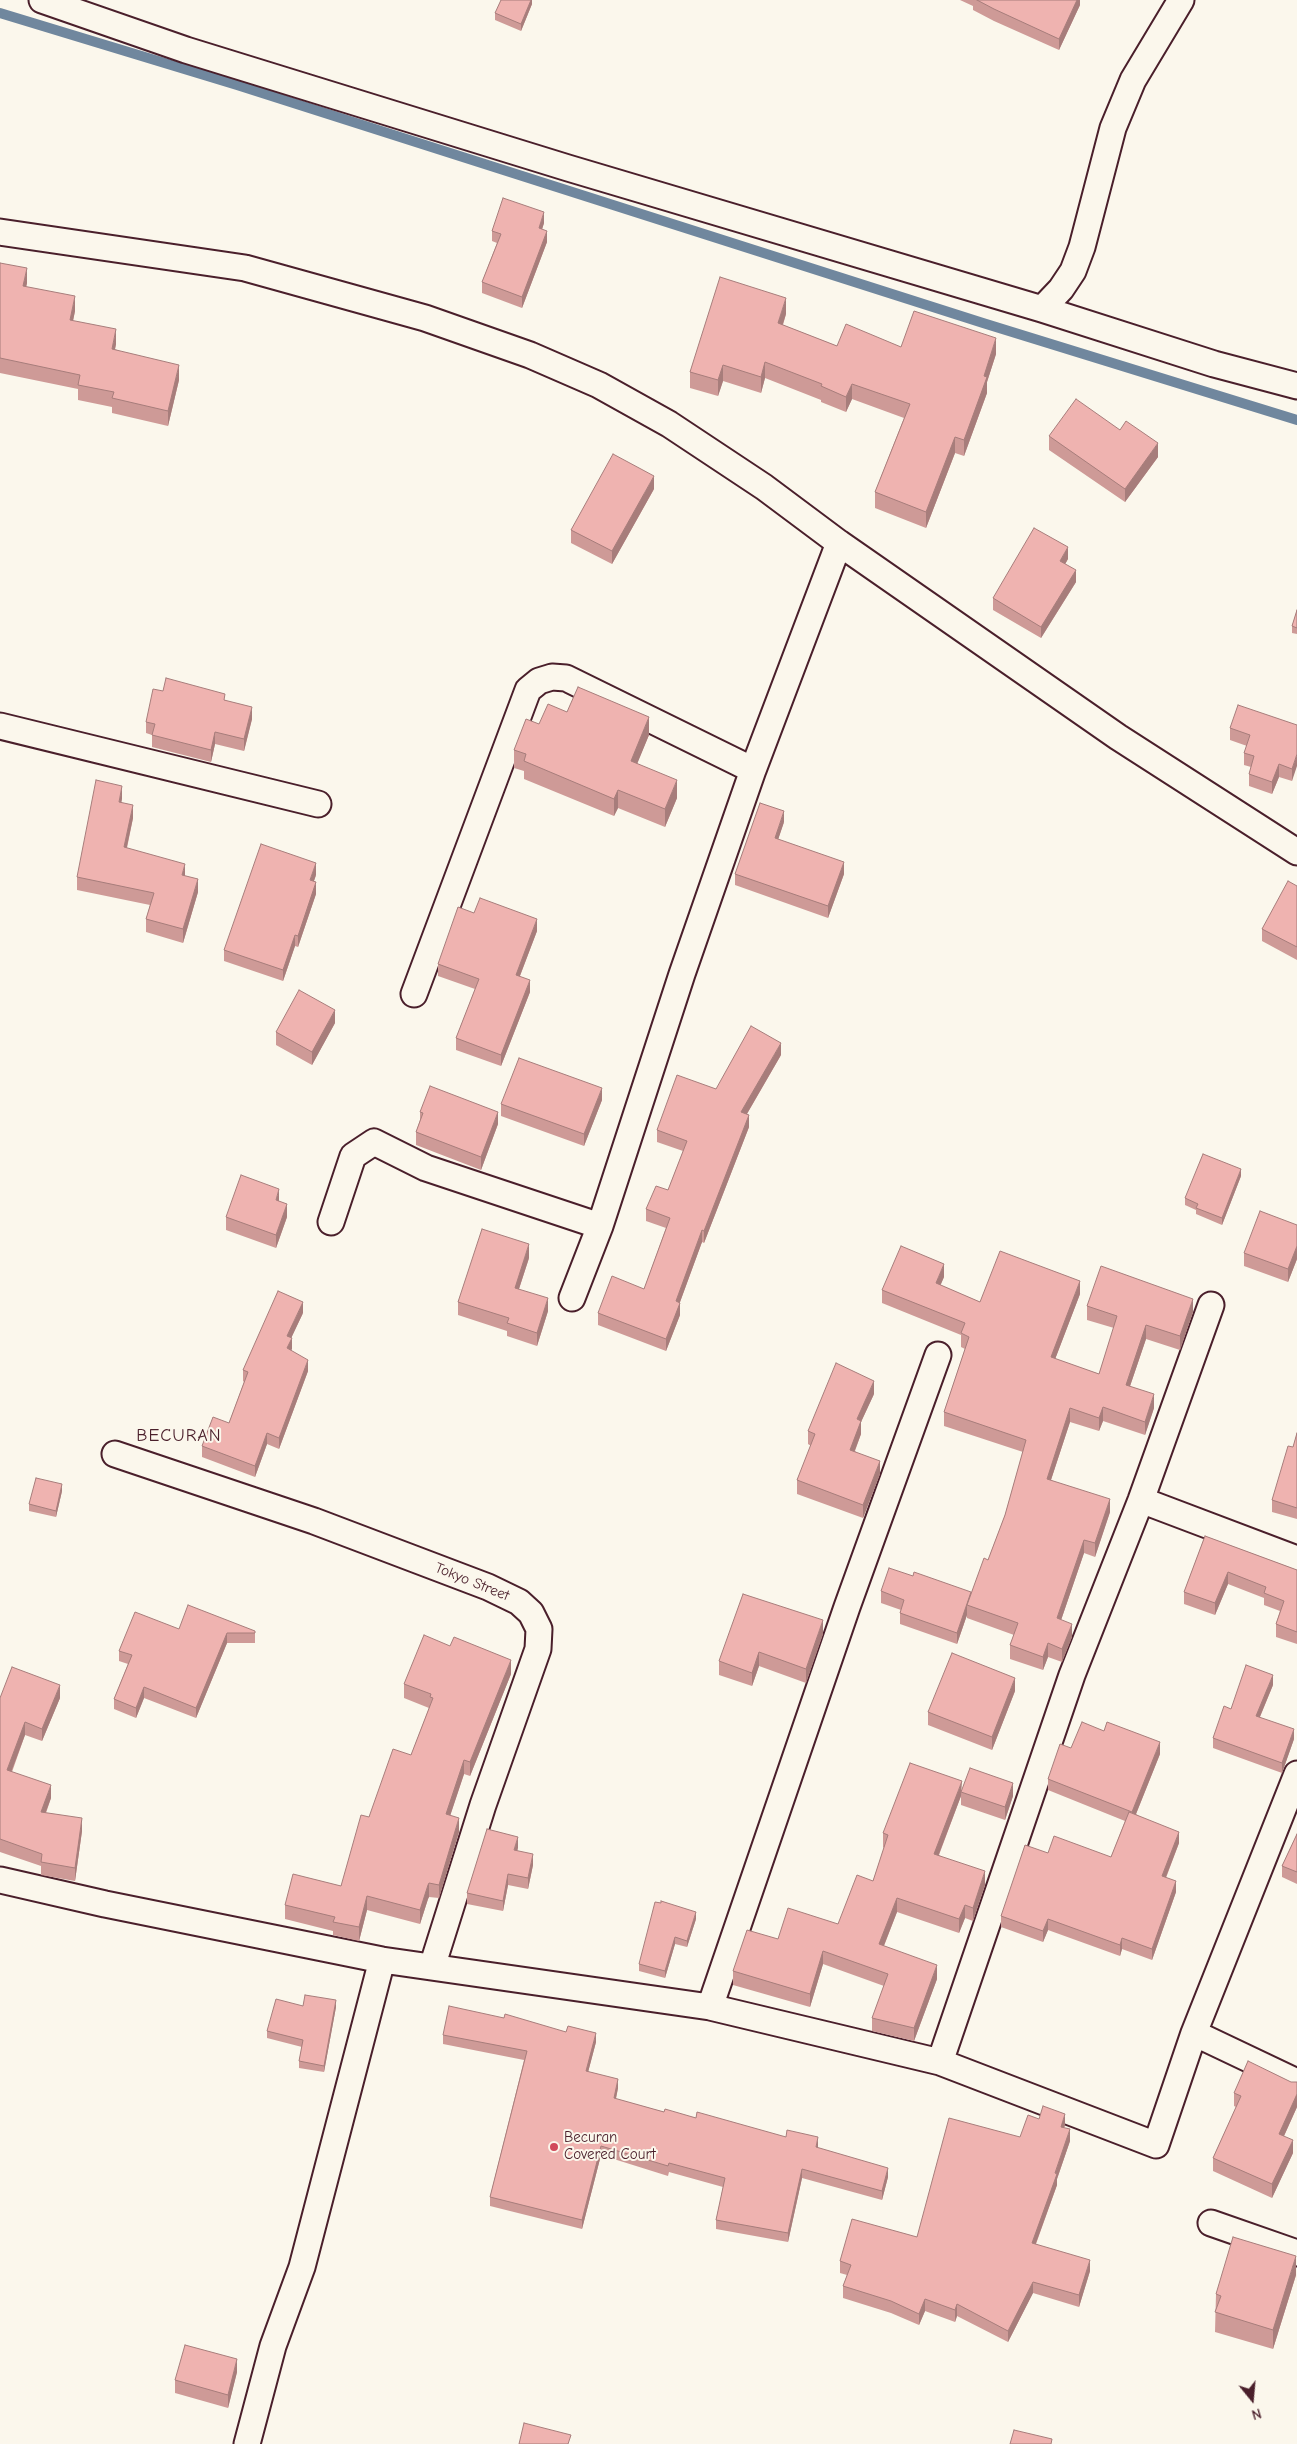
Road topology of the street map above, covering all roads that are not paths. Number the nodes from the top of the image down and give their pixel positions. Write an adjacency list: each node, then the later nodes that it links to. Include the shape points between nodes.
1 (42, 0): 4 (street, via 270,76)
2 (1181, 0): 4 (street, via 1133,80 1113,128 1073,271)
3 (0, 232): 6 (street, via 245,268 425,318 530,355 599,386 669,424 764,487)
4 (1042, 309): 5 (street, via 1214,364)
5 (1297, 386)
6 (839, 543): 8 (street); 10 (street, via 1118,737)
7 (0, 726): 9 (street)
8 (753, 770): 11 (street, via 566,678 539,680 528,690); 13 (street)
9 (318, 804)
10 (1297, 852)
11 (414, 994)
12 (331, 1222): 13 (street, via 353,1156 374,1142 426,1168)
13 (600, 1226): 14 (street)
14 (572, 1298)
15 (1212, 1305): 18 (street)
16 (938, 1355): 24 (street)
17 (115, 1454): 23 (street, Tokyo Street, via 314,1521 488,1587 519,1602 531,1613 539,1629 538,1650 483,1805)
18 (1141, 1500): 19 (street); 26 (street, via 1072,1676)
19 (1297, 1559)
20 (1297, 1776): 25 (street)
21 (0, 1880): 22 (street)
22 (382, 1960): 23 (street); 30 (street, via 302,2267 274,2346)
23 (432, 1967): 24 (street)
24 (710, 2007): 26 (street)
25 (1194, 2033): 26 (street, via 1156,2145); 27 (street)
26 (940, 2062)
27 (1297, 2082)
28 (1211, 2223): 29 (street)
29 (1297, 2253)
30 (247, 2444)

